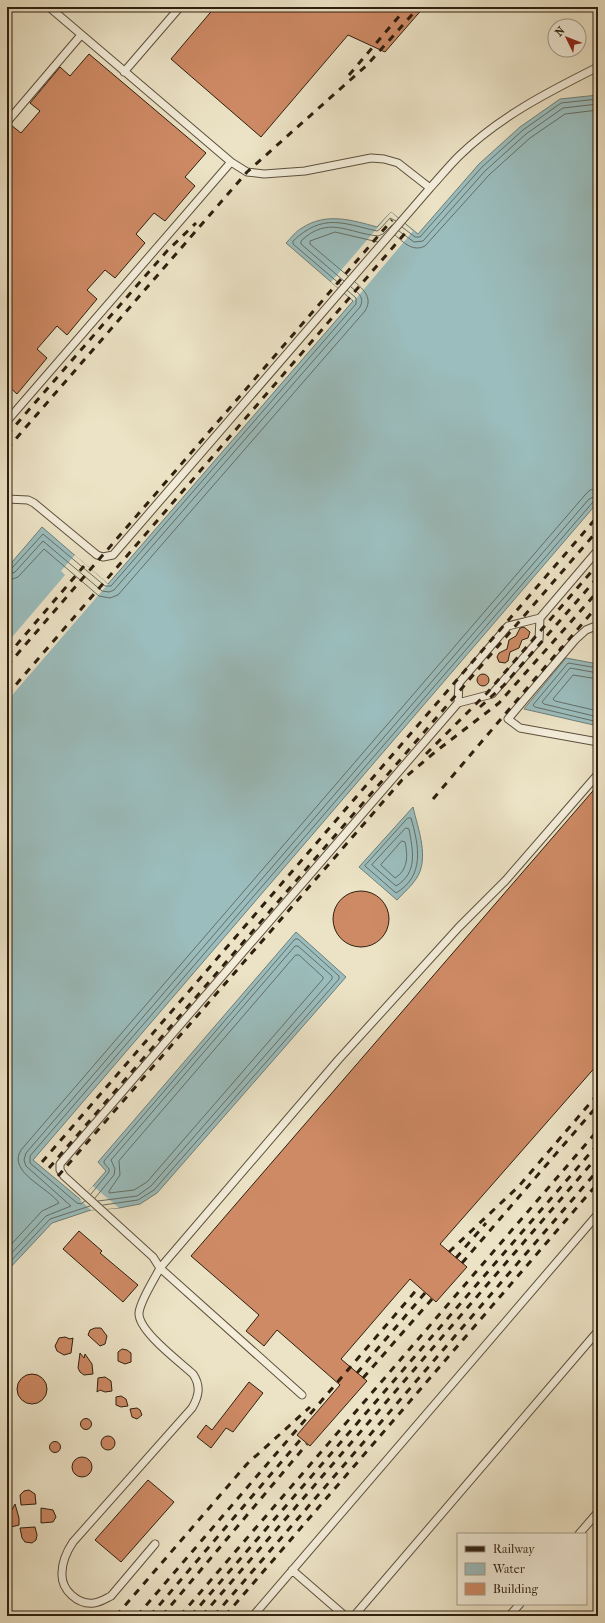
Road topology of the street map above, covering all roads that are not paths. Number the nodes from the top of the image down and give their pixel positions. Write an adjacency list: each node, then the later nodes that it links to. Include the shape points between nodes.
1 (48, 7): 3 (lane)
2 (180, 7): 5 (lane)
3 (81, 35): 5 (lane); 6 (lane)
4 (598, 67): 8 (lane, via 544,94 515,112 459,156)
5 (124, 72): 7 (lane)
6 (7, 122)
7 (230, 162): 8 (lane, via 247,172 264,174 305,171 371,158 384,159 398,163); 9 (lane)
8 (430, 188): 10 (lane, via 113,555 98,555 34,503 28,500)
9 (7, 421)
10 (7, 499)
11 (598, 550): 12 (lane)
12 (540, 618): 14 (lane, via 508,626 459,683); 14 (lane, via 539,640 492,694)
13 (598, 625): 15 (lane, via 586,630 575,640 508,719 520,728)
14 (458, 702): 18 (lane, via 60,1164 64,1176 153,1256)
15 (598, 742)
16 (598, 774): 18 (lane, via 506,880 459,927 339,1059)
17 (598, 1214): 24 (lane)
18 (160, 1268): 20 (lane); 23 (lane, via 140,1308 140,1321 147,1331 193,1374 198,1381 197,1398 192,1408 73,1542 65,1556 62,1574 66,1588 84,1603 102,1602 111,1596)
19 (598, 1331): 28 (lane)
20 (302, 1395)
21 (598, 1512): 22 (lane)
22 (580, 1533)
23 (155, 1544)
24 (292, 1570): 26 (lane); 27 (lane)
25 (519, 1605): 29 (lane)
26 (253, 1616)
27 (345, 1616)
28 (354, 1616)
29 (509, 1616)

